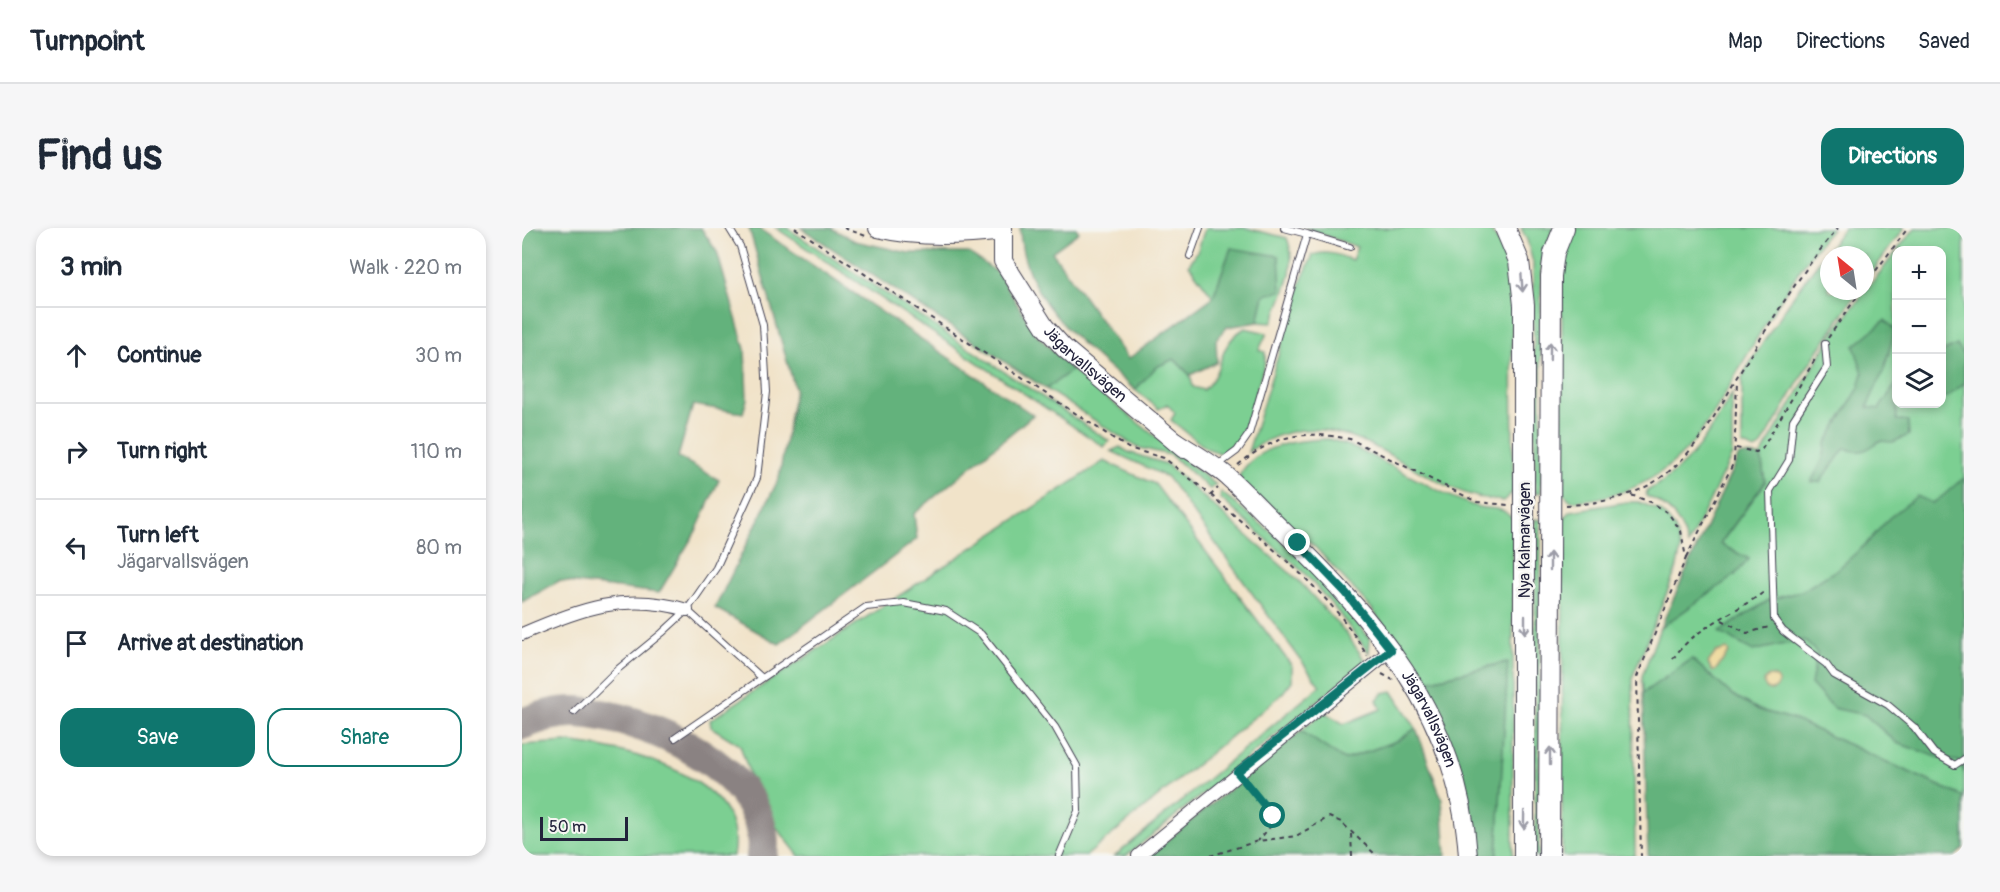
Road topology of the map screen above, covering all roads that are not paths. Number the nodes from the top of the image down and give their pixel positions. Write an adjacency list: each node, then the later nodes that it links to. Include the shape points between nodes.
1 (729, 228): 13 (lane, via 740,246 763,325 767,392 764,431 757,478 716,568)
2 (878, 228): 7 (street, via 932,235)
3 (1200, 228): 10 (lane)
4 (1284, 228): 8 (lane)
5 (1505, 228): 23 (main road, Nya Kalmarvägen, one-way to 23, via 1519,261 1524,305)
6 (1564, 228): 24 (main road, Nya Kalmarvägen, one-way to 6, via 1551,276 1554,253)
7 (1003, 229): 12 (street, Jägarvallsvägen, via 1003,261 1045,327 1064,348 1176,441)
8 (1307, 234): 9 (lane); 12 (lane, via 1249,434)
9 (1350, 247)
10 (1190, 256)
11 (1825, 344): 19 (lane, via 1827,367 1793,420 1789,460 1770,491 1771,588 1776,625 1826,664 1834,675 1903,717 1947,763 1955,765)
12 (1222, 471): 15 (street, Jägarvallsvägen, via 1346,593)
13 (687, 610): 14 (street, via 659,602 619,602); 16 (lane); 17 (lane)
14 (522, 634)
15 (1391, 650): 21 (street); 22 (street, Jägarvallsvägen, via 1427,711 1447,755 1461,803)
16 (761, 677): 18 (lane); 20 (lane, via 866,607 904,603 946,611 981,634 1055,727 1077,766 1078,811)
17 (574, 712)
18 (675, 738)
19 (1964, 759)
20 (1059, 856)
21 (1138, 856)
22 (1468, 856)
23 (1524, 856)
24 (1549, 856)

